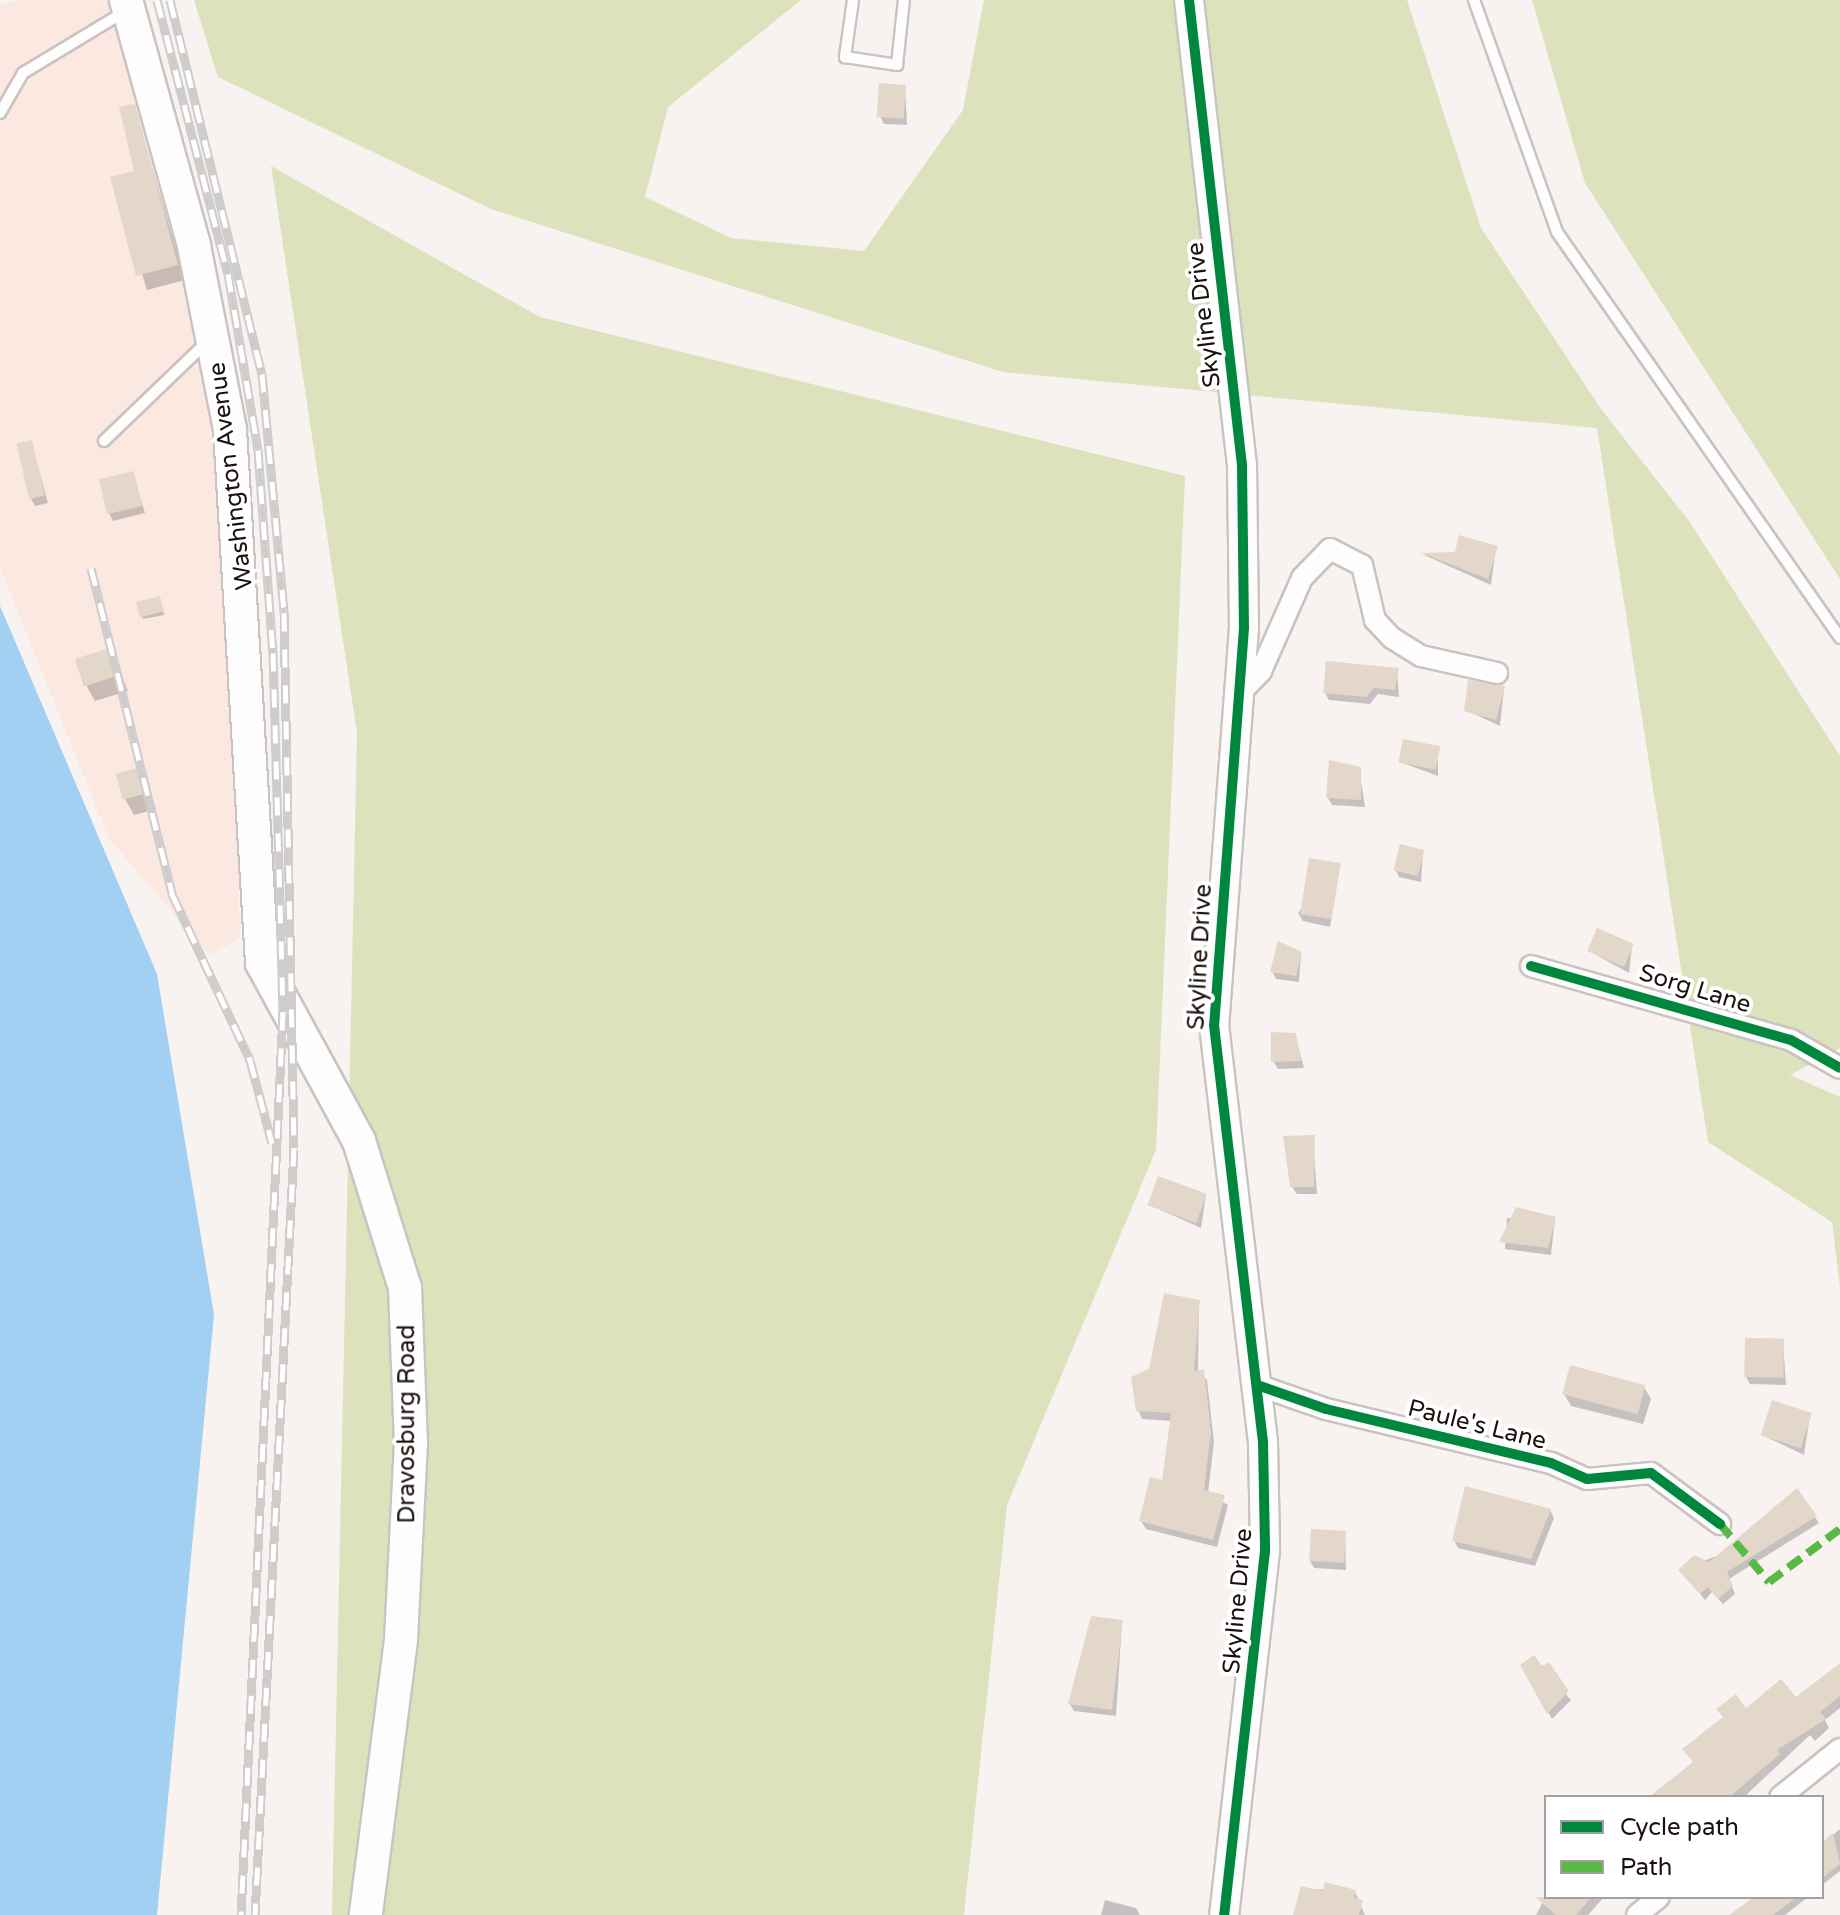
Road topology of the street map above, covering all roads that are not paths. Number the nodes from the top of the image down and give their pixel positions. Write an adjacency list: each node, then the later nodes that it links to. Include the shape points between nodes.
1 (853, 0): 2 (lane, via 845,57 897,65)
2 (904, 0)
3 (1189, 0): 11 (street, Skyline Drive, via 1242,465)
4 (1474, 0): 9 (lane, via 1557,232)
5 (128, 4): 6 (lane, via 23,73); 7 (main road, Washington Avenue)
6 (0, 113)
7 (214, 335): 8 (lane); 12 (main road, Washington Avenue, via 247,617)
8 (104, 441)
9 (1840, 638)
10 (1497, 673): 11 (street, via 1421,656 1392,638 1375,620 1362,565 1330,549 1302,578 1261,671)
11 (1239, 694): 15 (street, Skyline Drive, via 1214,1025)
12 (262, 963): 20 (main road, Dravosburg Road, via 380,1192 410,1332 401,1640)
13 (1531, 966): 14 (street, Sorg Lane, via 1791,1040)
14 (1840, 1068)
15 (1257, 1385): 16 (street, Paule's Lane, via 1551,1463 1587,1479 1651,1473); 21 (street, Skyline Drive, via 1265,1551)
16 (1720, 1524)
17 (1840, 1749): 18 (street)
18 (1782, 1795)
19 (1657, 1899): 22 (street)
20 (366, 1915)
21 (1224, 1915)
22 (1637, 1915)

